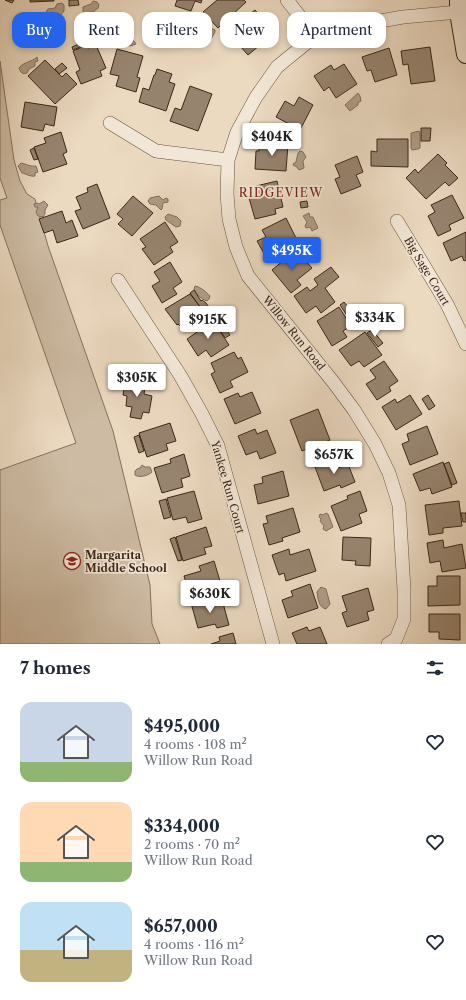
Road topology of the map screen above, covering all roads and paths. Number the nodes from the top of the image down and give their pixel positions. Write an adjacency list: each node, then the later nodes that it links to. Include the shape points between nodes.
1 (287, 0): 3 (street)
2 (459, 6): 4 (street, Willow Run Road); 6 (main road)
3 (296, 12)
4 (386, 20)
5 (300, 48): 8 (street, Willow Run Road, via 277,67 256,97 237,132)
6 (466, 54)
7 (110, 123): 8 (street, via 156,151)
8 (228, 160): 13 (street, Willow Run Road, via 229,219 236,247 248,276 334,382 354,410 390,472 399,505 404,618 396,639)
9 (397, 221): 11 (street, Big Sage Court, via 447,304)
10 (118, 280): 12 (street, Yankee Run Court, via 180,375 218,446)
11 (466, 344)
12 (273, 644)
13 (388, 644)

